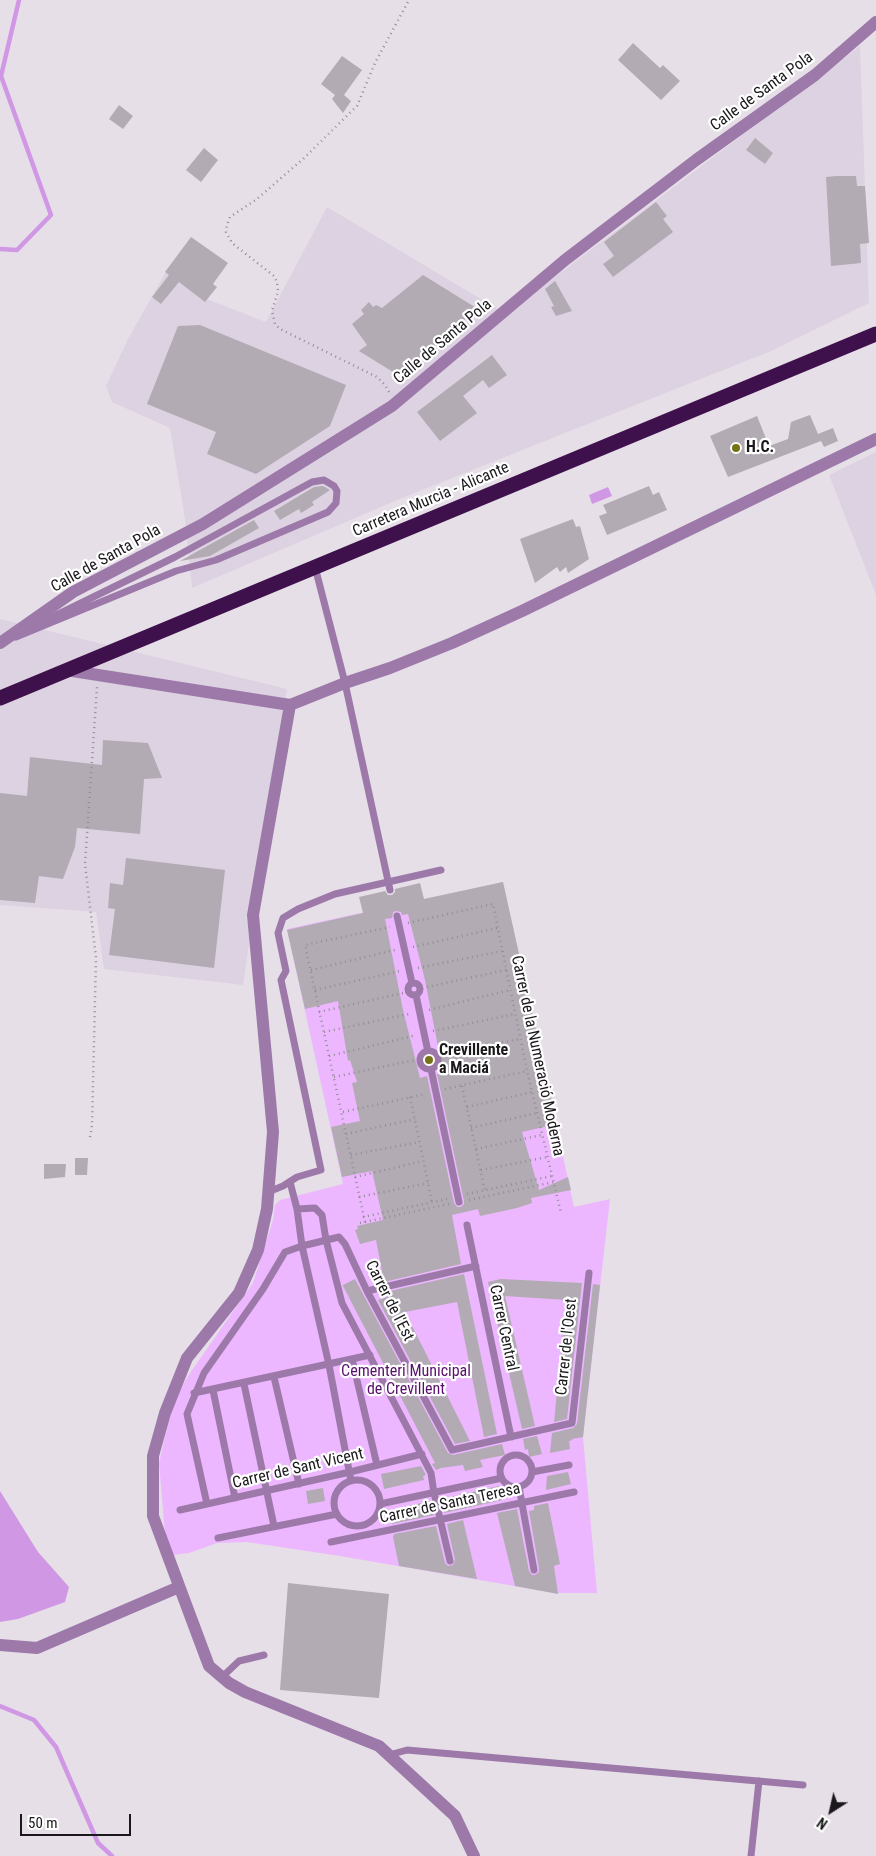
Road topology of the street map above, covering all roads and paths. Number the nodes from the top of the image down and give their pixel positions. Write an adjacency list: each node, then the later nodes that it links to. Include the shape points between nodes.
1 (409, 0): 4 (path, via 357,106 303,159 257,199 230,217 226,232 232,243 274,276 278,291 272,311 275,324 377,377 386,385)
2 (876, 22): 4 (street, Calle de Santa Pola, via 815,75 564,260)
3 (876, 334): 6 (highway, Carretera Murcia - Alicante)
4 (392, 406): 7 (street, Calle de Santa Pola, via 203,524 74,592)
5 (876, 439): 10 (street, via 522,611 390,668)
6 (315, 567): 8 (highway, Carretera Murcia - Alicante); 10 (lane)
7 (0, 644): 7 (lane, via 176,571 216,560 328,512 336,503 334,486 324,480 312,482 174,557)
8 (66, 670): 9 (street); 11 (highway, Carretera Murcia - Alicante)
9 (98, 676): 12 (street); 36 (path, via 85,864 96,958)
10 (344, 683): 12 (street); 14 (lane)
11 (0, 698)
12 (290, 704): 47 (street, via 253,915 273,1132)
13 (441, 870): 14 (lane)
14 (389, 886): 44 (lane, via 335,894 283,918 278,933 286,971 281,980 321,1170)
15 (493, 904): 18 (path, Carrer de la Numeració Moderna)
16 (397, 916): 19 (lane, via 412,983 418,984)
17 (305, 945): 20 (path)
18 (506, 970): 19 (path); 21 (path, Carrer de la Numeració Moderna)
19 (415, 992): 20 (path); 22 (lane)
20 (319, 1012): 26 (path)
21 (520, 1038): 23 (path); 28 (path, Carrer de la Numeració Moderna)
22 (428, 1052): 23 (lane); 24 (lane)
23 (436, 1055): 25 (lane, via 437,1063)
24 (420, 1059): 25 (lane, via 423,1067); 26 (path)
25 (431, 1069): 50 (lane)
26 (334, 1077): 34 (path)
27 (462, 1086): 30 (path)
28 (532, 1092): 30 (path); 31 (path, Carrer de la Numeració Moderna)
29 (410, 1097): 32 (path)
30 (466, 1107): 33 (path)
31 (537, 1113): 33 (path); 35 (path, Carrer de la Numeració Moderna)
32 (415, 1119): 34 (path); 37 (path)
33 (472, 1128): 38 (path)
34 (346, 1134): 39 (path)
35 (542, 1135): 38 (path); 40 (path, Carrer de la Numeració Moderna)
36 (90, 1137)
37 (419, 1142): 39 (path); 41 (path)
38 (476, 1149): 42 (path)
39 (350, 1155): 43 (path)
40 (548, 1157): 42 (path); 52 (path, Carrer de la Numeració Moderna)
41 (424, 1161): 43 (path); 45 (path)
42 (481, 1170): 46 (path)
43 (355, 1177): 48 (path)
44 (290, 1182): 47 (lane); 51 (lane)
45 (428, 1183): 48 (path); 49 (path)
46 (485, 1191)
47 (268, 1192): 94 (street, via 258,1250 239,1293 188,1358 165,1413 153,1456 153,1516)
48 (359, 1197): 53 (path)
49 (432, 1202)
50 (459, 1202)
51 (297, 1209): 55 (lane, via 315,1208 322,1215); 56 (lane)
52 (561, 1213)
53 (364, 1222)
54 (467, 1225): 57 (lane, Carrer Central)
55 (326, 1240): 56 (lane); 59 (lane, Carrer de l'Est, via 338,1237 345,1244); 60 (lane, via 342,1303)
56 (302, 1246): 62 (lane); 66 (lane, via 285,1252 204,1373)
57 (476, 1266): 59 (lane); 67 (lane, Carrer Central)
58 (589, 1273): 67 (lane, Carrer de l'Oest, via 572,1423)
59 (367, 1291): 67 (lane, Carrer de l'Est, via 452,1450)
60 (370, 1355): 61 (lane); 68 (lane)
61 (352, 1359): 62 (lane); 70 (lane)
62 (329, 1365): 63 (lane); 71 (lane)
63 (274, 1377): 64 (lane); 75 (lane)
64 (244, 1384): 65 (lane); 77 (lane)
65 (213, 1390): 66 (lane); 80 (lane)
66 (194, 1394): 82 (lane, via 187,1414)
67 (511, 1437)
68 (422, 1454): 70 (lane, Carrer de Sant Vicent); 78 (lane, via 431,1473)
69 (569, 1464): 72 (lane)
70 (377, 1466): 71 (lane, Carrer de Sant Vicent)
71 (350, 1472): 74 (lane); 75 (lane, Carrer de Sant Vicent)
72 (532, 1472): 73 (lane, via 525,1458 510,1456 502,1463); 76 (lane, via 528,1481)
73 (502, 1478): 76 (lane, via 509,1485); 78 (lane)
74 (351, 1481): 83 (lane, via 360,1480 373,1487); 85 (lane, via 336,1495)
75 (299, 1484): 77 (lane, Carrer de Sant Vicent)
76 (519, 1487): 81 (lane)
77 (267, 1490): 80 (lane, Carrer de Sant Vicent); 88 (lane)
78 (434, 1492): 83 (lane); 86 (lane)
79 (574, 1492): 81 (lane, Carrer de Santa Teresa)
80 (235, 1498): 82 (lane, Carrer de Sant Vicent)
81 (522, 1503): 86 (lane, Carrer de Santa Teresa); 93 (lane)
82 (207, 1504): 84 (lane, Carrer de Sant Vicent)
83 (380, 1504): 87 (lane, via 373,1520)
84 (180, 1510)
85 (337, 1514): 87 (lane, via 351,1525); 88 (lane)
86 (441, 1519): 89 (lane, Carrer de Santa Teresa); 92 (lane)
87 (366, 1524): 89 (lane)
88 (274, 1526): 90 (lane)
89 (370, 1534): 91 (lane, Carrer de Santa Teresa)
90 (218, 1538)
91 (331, 1542)
92 (450, 1561)
93 (534, 1570)
94 (180, 1587): 95 (street, via 37,1648); 97 (street, via 210,1666)
95 (0, 1645)
96 (264, 1655): 97 (lane, via 240,1661)
97 (222, 1677): 98 (street, via 245,1692 379,1746)
98 (388, 1755): 99 (lane, via 407,1750); 101 (street, via 455,1816)
99 (759, 1782): 100 (lane); 102 (lane)
100 (803, 1785)
101 (474, 1856)
102 (751, 1856)

